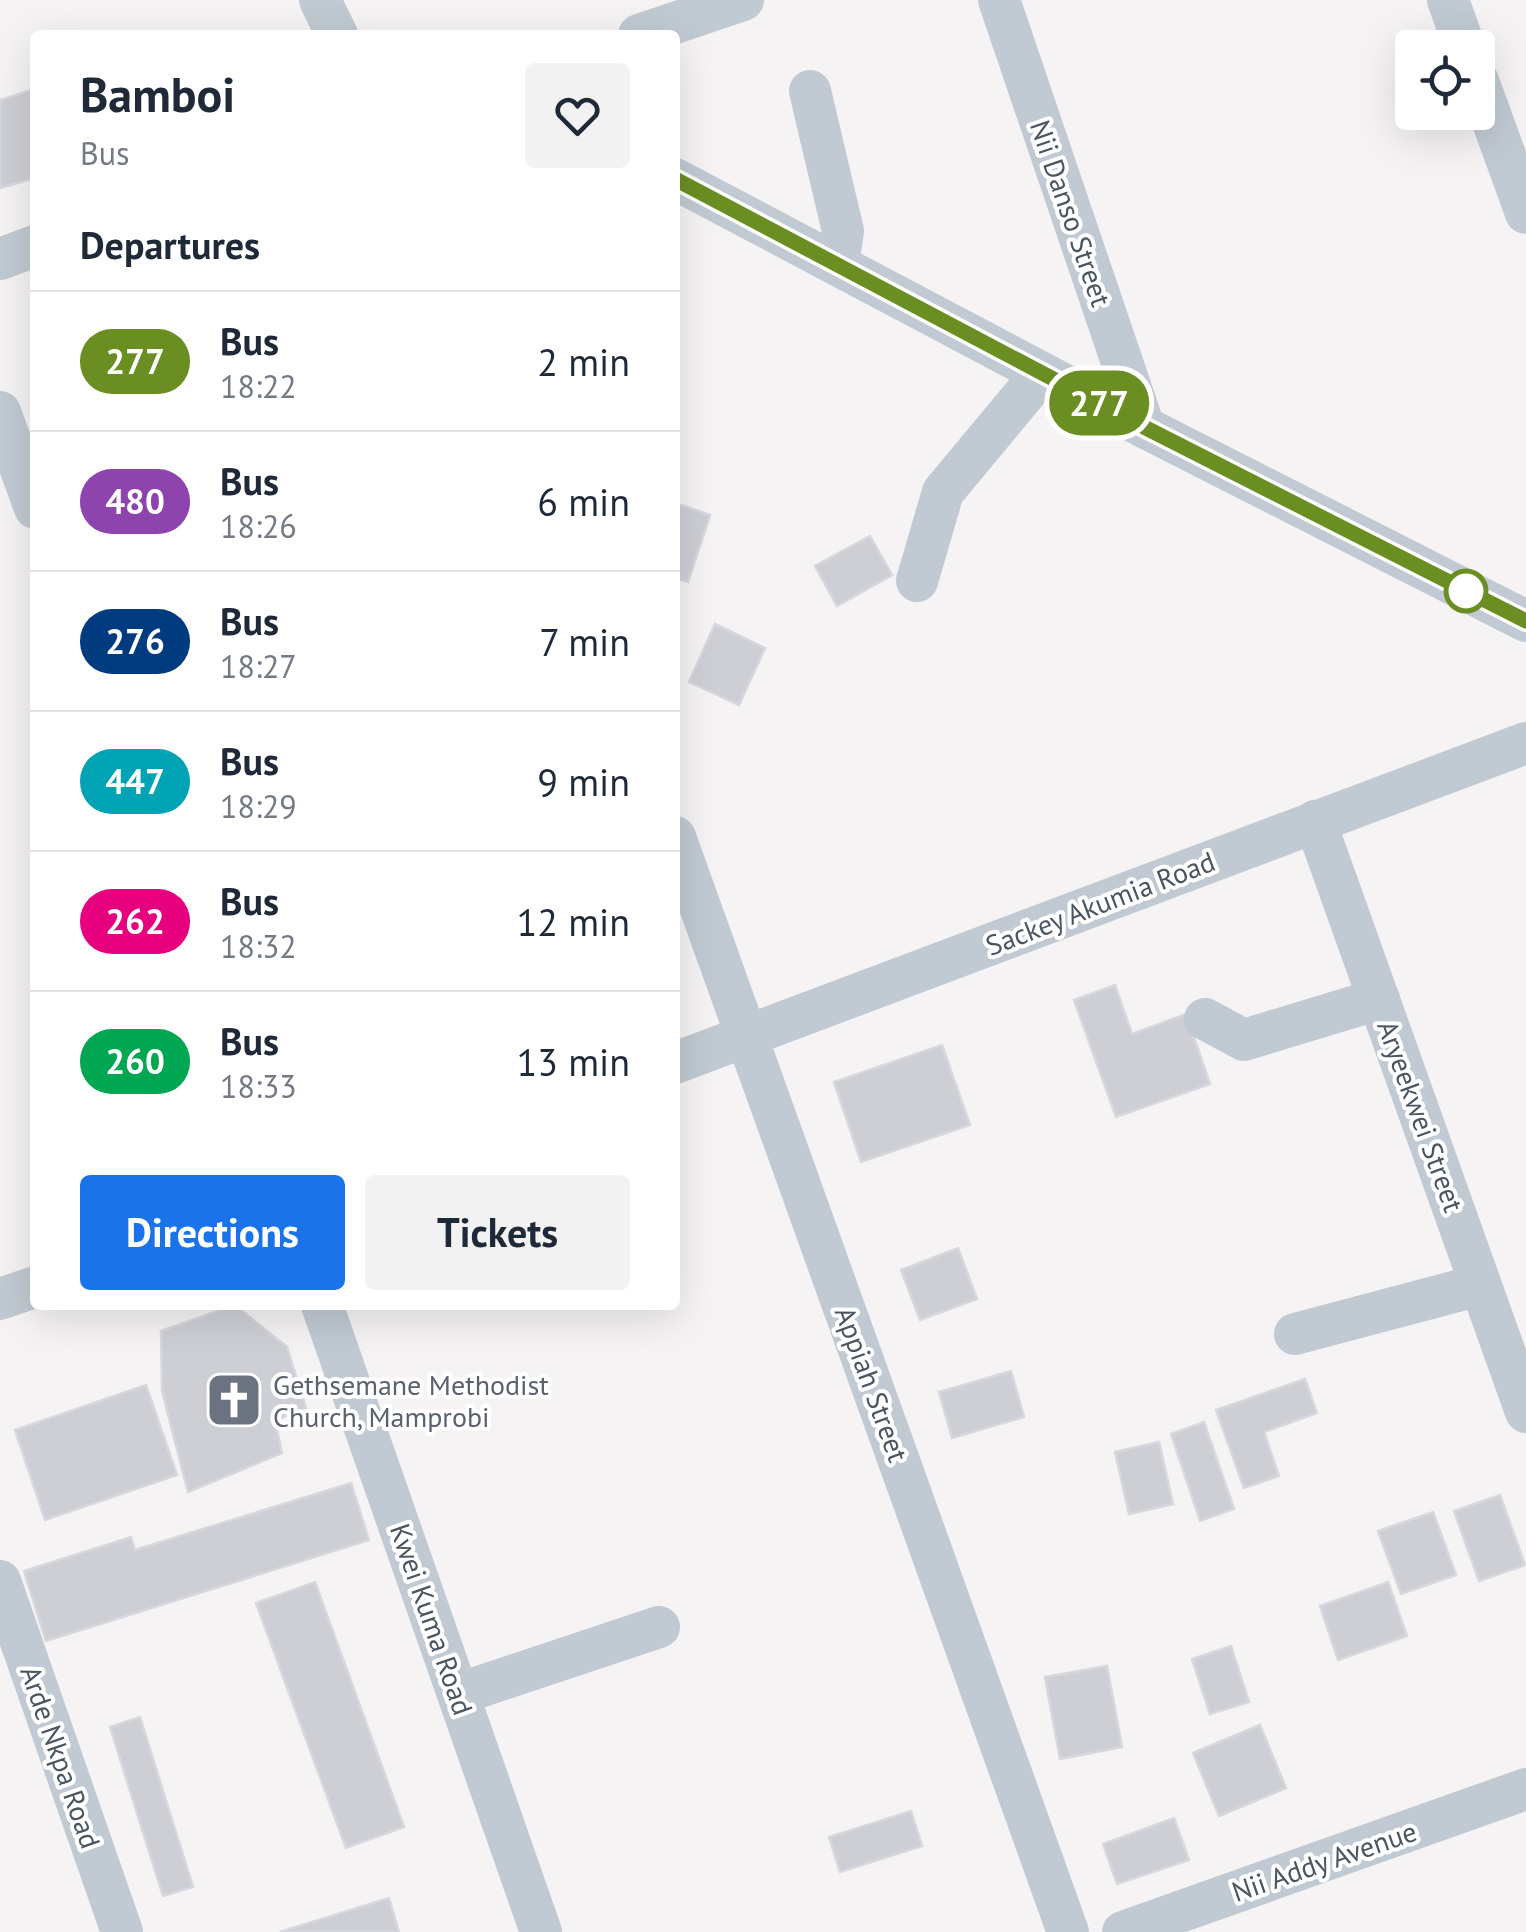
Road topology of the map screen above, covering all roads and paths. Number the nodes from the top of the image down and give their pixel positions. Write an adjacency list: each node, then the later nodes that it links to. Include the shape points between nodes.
1 (320, 0): 5 (street)
2 (743, 0): 6 (street)
3 (998, 0): 17 (street, Nii Danso Street)
4 (1448, 0): 7 (street)
5 (335, 30)
6 (654, 30)
7 (1459, 30)
8 (810, 91): 14 (street, via 843,231)
9 (1495, 128): 11 (street)
10 (680, 183): 14 (street)
11 (1526, 213)
12 (30, 248): 13 (street)
13 (0, 259)
14 (838, 266): 15 (street)
15 (1042, 373): 17 (street); 19 (street, via 943,492)
16 (0, 412): 18 (street)
17 (1144, 427): 20 (street)
18 (30, 494)
19 (917, 582)
20 (1526, 621)
21 (1526, 743): 22 (street, Sackey Akumia Road)
22 (1315, 821): 24 (street, Aryeekwei Street); 26 (street, Sackey Akumia Road)
23 (680, 851): 26 (street, Appiah Street)
24 (1379, 998): 25 (street, via 1244,1040); 28 (street, Aryeekwei Street)
25 (1205, 1019)
26 (747, 1038): 27 (street, Sackey Akumia Road); 40 (street, Appiah Street)
27 (680, 1061)
28 (1480, 1284): 32 (street); 33 (street, Aryeekwei Street)
29 (30, 1289): 30 (street)
30 (0, 1299)
31 (324, 1310): 36 (street, Kwei Kuma Road)
32 (1296, 1334)
33 (1526, 1412)
34 (0, 1581): 38 (street, Arde Nkpa Road)
35 (659, 1627): 36 (street)
36 (458, 1694): 39 (street, Kwei Kuma Road)
37 (1526, 1790): 41 (street, Nii Addy Avenue)
38 (122, 1932)
39 (541, 1932)
40 (1068, 1932)
41 (1122, 1932)

